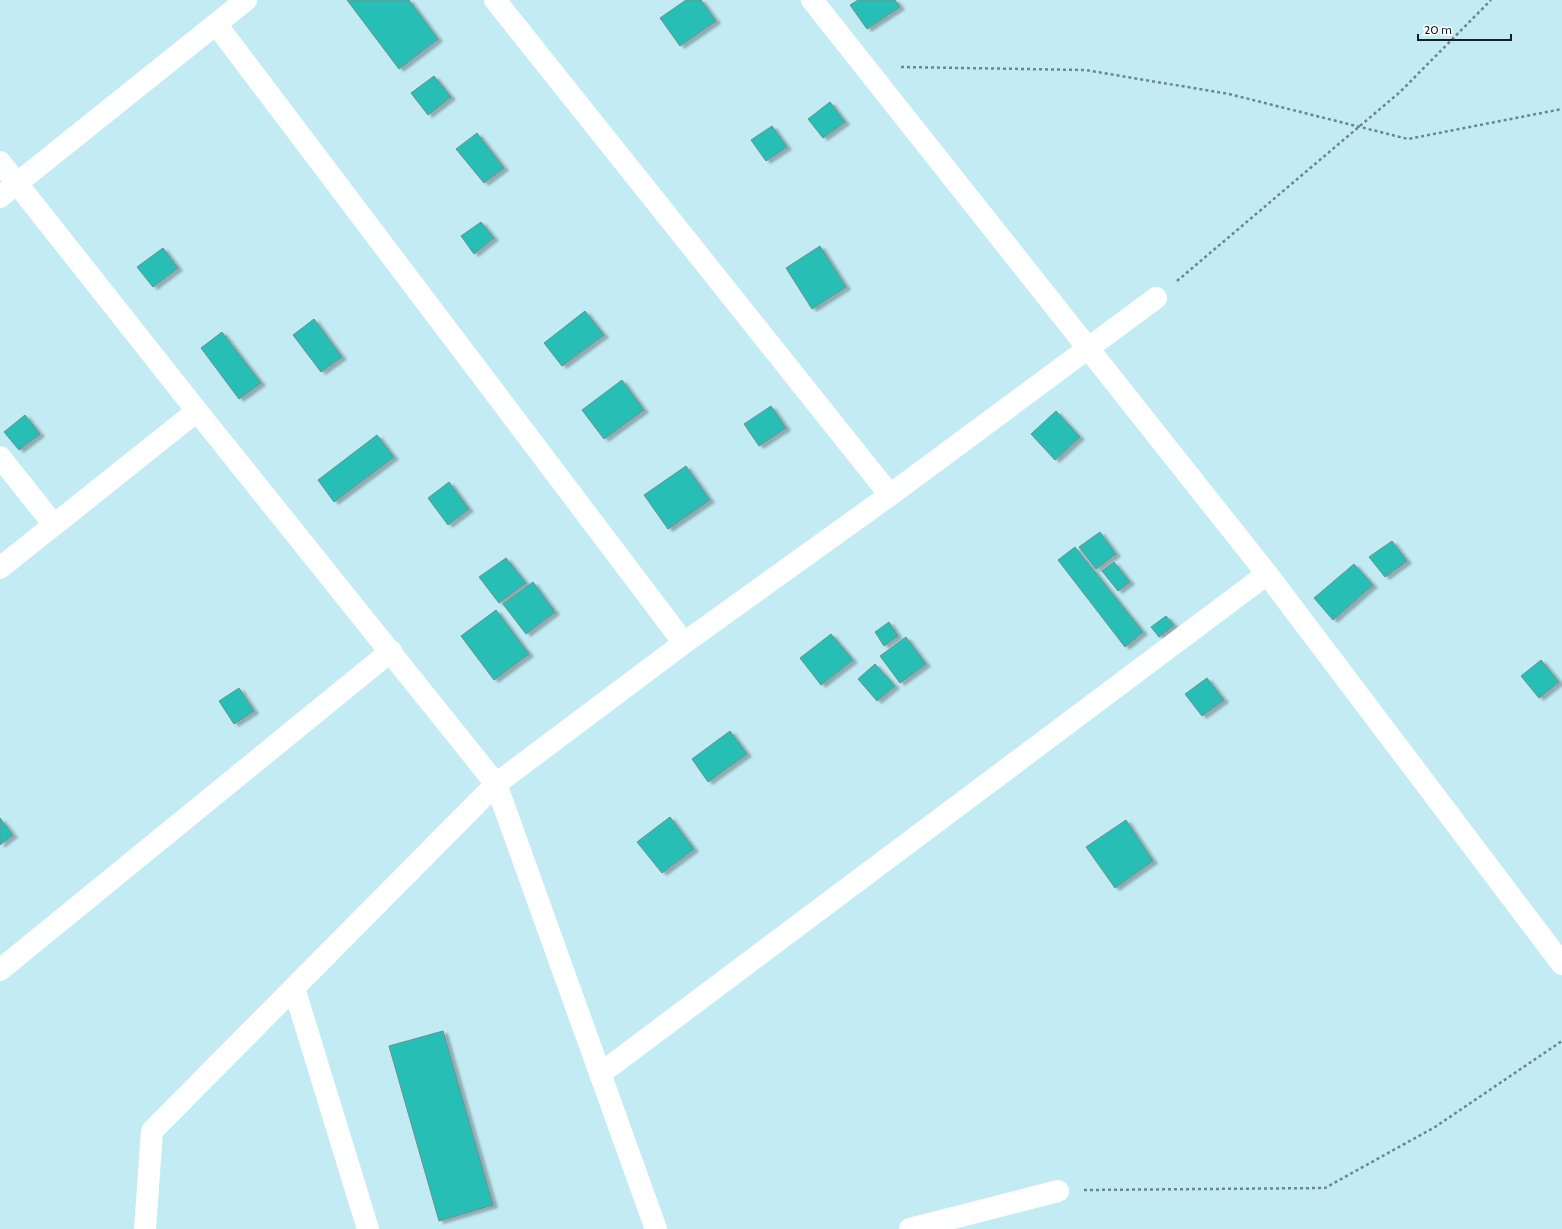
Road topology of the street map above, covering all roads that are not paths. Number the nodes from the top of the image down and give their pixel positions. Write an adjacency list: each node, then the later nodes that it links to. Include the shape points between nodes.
1 (246, 0): 4 (street)
2 (495, 0): 12 (street)
3 (812, 0): 9 (street)
4 (216, 24): 6 (street); 16 (street)
5 (0, 162): 6 (street)
6 (17, 184): 7 (street); 10 (street)
7 (0, 197)
8 (1156, 298): 9 (street)
9 (1089, 348): 12 (street); 15 (street)
10 (197, 411): 13 (street); 17 (street)
11 (0, 457): 13 (street)
12 (890, 495): 16 (street)
13 (54, 525): 14 (street)
14 (0, 568)
15 (1267, 574): 19 (street); 22 (street)
16 (684, 643): 18 (street)
17 (391, 652): 18 (street); 20 (street)
18 (496, 784): 21 (street); 22 (street)
19 (1562, 964)
20 (0, 970)
21 (294, 988): 24 (street, via 152,1131); 25 (street)
22 (600, 1074): 26 (street)
23 (1058, 1190): 27 (street)
24 (145, 1229)
25 (368, 1229)
26 (656, 1229)
27 (910, 1229)

